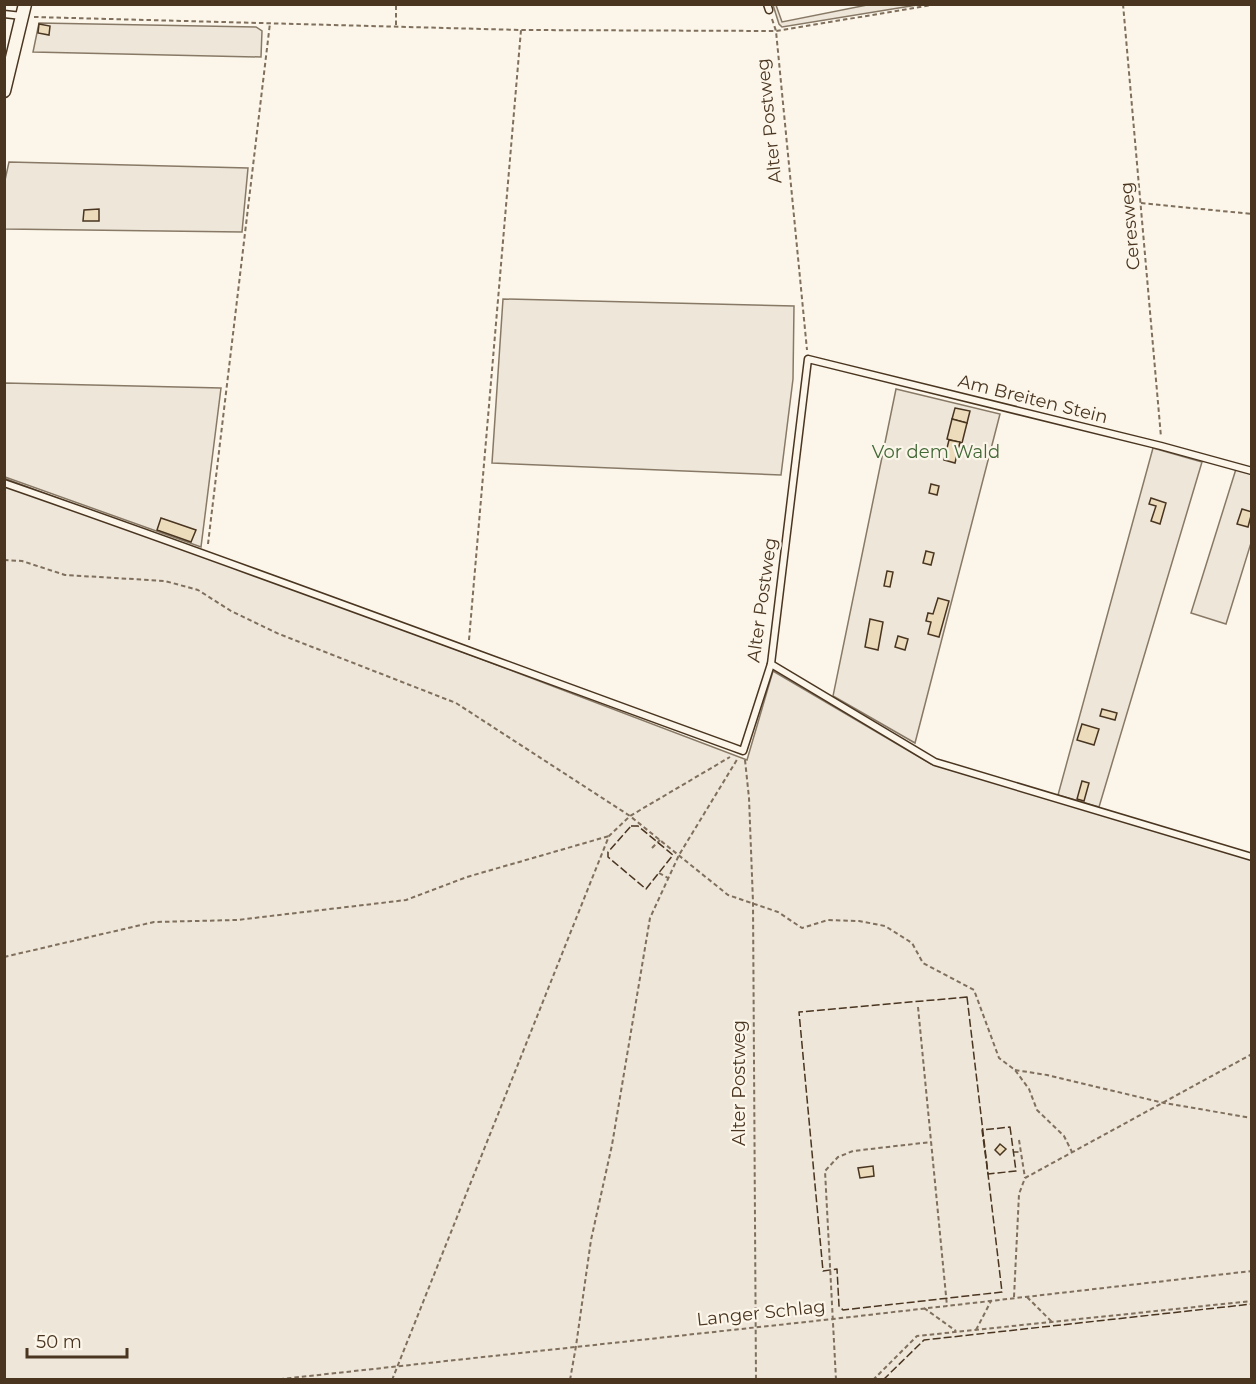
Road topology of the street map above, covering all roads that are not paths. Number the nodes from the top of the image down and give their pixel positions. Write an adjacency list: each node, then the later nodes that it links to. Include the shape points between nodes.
1 (24, 11): 2 (lane); 3 (street)
2 (4, 14)
3 (4, 91)
4 (808, 359): 5 (lane, Am Breiten Stein); 7 (lane, Alter Postweg)
5 (1251, 471)
6 (4, 483): 7 (lane, Alter Postweg, via 207,553 743,751)
7 (771, 664): 8 (lane, via 935,762)
8 (1251, 857)

